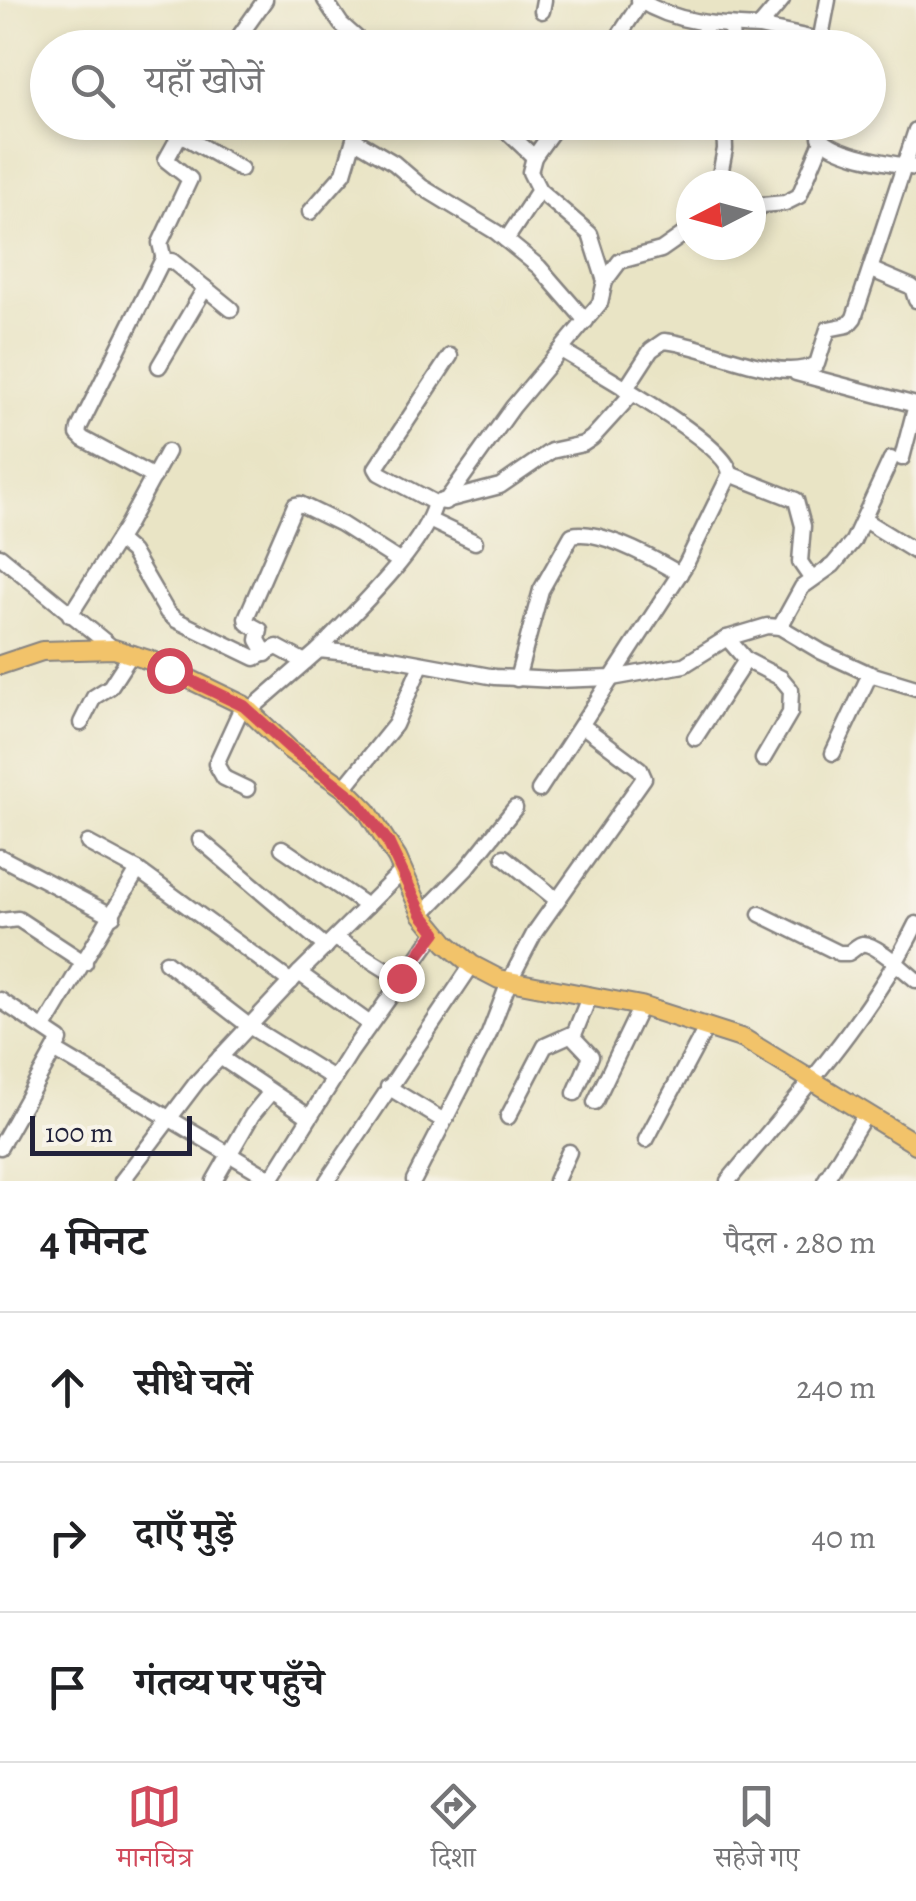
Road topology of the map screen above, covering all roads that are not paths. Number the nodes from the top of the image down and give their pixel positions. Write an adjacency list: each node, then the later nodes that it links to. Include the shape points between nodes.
1 (265, 0): 9 (street)
2 (325, 0): 10 (street)
3 (782, 0): 8 (street)
4 (828, 0): 15 (street)
5 (640, 1): 6 (street); 11 (street)
6 (707, 25): 7 (street); 12 (street)
7 (731, 26): 8 (street); 13 (street)
8 (758, 28): 14 (street)
9 (244, 30)
10 (348, 30)
11 (622, 30)
12 (705, 30)
13 (731, 30)
14 (769, 30)
15 (824, 30)
16 (916, 130): 25 (street)
17 (178, 140): 33 (street, via 166,162 190,179 160,243)
18 (201, 140): 26 (street)
19 (355, 140): 30 (street, via 344,173); 31 (street)
20 (516, 140): 24 (street)
21 (546, 140): 24 (street)
22 (725, 140): 27 (street)
23 (822, 140): 25 (street, via 870,160); 29 (street, via 800,196)
24 (534, 157): 28 (street, via 530,172)
25 (910, 167): 34 (street)
26 (241, 169)
27 (721, 170)
28 (539, 190): 31 (street); 35 (street, via 590,234)
29 (766, 204)
30 (310, 212)
31 (506, 240): 39 (street)
32 (676, 242): 35 (street, via 620,261)
33 (164, 260): 36 (street); 48 (street, via 78,432)
34 (872, 270): 37 (street, via 912,287); 43 (street, via 854,318 828,329 817,364 804,370)
35 (605, 281): 39 (street, via 606,291)
36 (204, 288): 38 (street); 42 (street)
37 (916, 300)
38 (231, 309)
39 (586, 321): 40 (street)
40 (561, 350): 44 (street); 49 (street)
41 (450, 356): 49 (street, via 376,468)
42 (159, 366)
43 (775, 367): 44 (street, via 664,341 651,350); 45 (street)
44 (628, 392): 47 (street, via 724,457); 49 (street, via 583,444 551,450 500,486)
45 (916, 405): 50 (street)
46 (168, 452): 48 (street)
47 (730, 474): 57 (street); 58 (street, via 796,500 803,526 800,562)
48 (154, 477): 52 (street)
49 (440, 502): 51 (street)
50 (864, 520): 54 (street); 58 (street, via 834,565)
51 (430, 521): 53 (street); 56 (street)
52 (118, 540): 59 (street); 64 (street, via 170,616 254,658)
53 (475, 542)
54 (916, 552)
55 (0, 556): 59 (street)
56 (398, 561): 62 (street); 64 (street, via 341,524 295,505 246,618 260,630)
57 (680, 574): 70 (street, via 634,551 572,535 541,590); 71 (street)
58 (811, 578): 60 (street)
59 (70, 614): 63 (street)
60 (780, 626): 61 (street); 69 (street)
61 (727, 638): 65 (street); 71 (street, via 684,664)
62 (319, 650): 66 (street); 68 (street)
63 (123, 651): 67 (main road, via 42,651); 73 (main road); 74 (street, via 110,686 94,697)
64 (266, 654): 66 (street, via 279,647)
65 (746, 660): 76 (street); 78 (street, via 791,690 790,713)
66 (305, 662): 73 (street)
67 (0, 665)
68 (421, 665): 70 (street); 79 (street, via 395,725)
69 (870, 674): 72 (street); 77 (street)
70 (517, 678): 71 (street)
71 (612, 678): 75 (street)
72 (916, 688)
73 (246, 708): 79 (main road); 80 (street, via 216,764 224,778)
74 (82, 723)
75 (583, 726): 81 (street); 90 (street, via 644,778)
76 (696, 738)
77 (833, 753)
78 (763, 759)
79 (344, 788): 89 (main road, via 377,824)
80 (247, 790)
81 (540, 790)
82 (515, 808): 92 (street)
83 (200, 840): 99 (street)
84 (88, 843): 88 (street)
85 (282, 848): 91 (street)
86 (0, 856): 94 (street)
87 (504, 857): 90 (street)
88 (138, 870): 94 (street); 104 (street)
89 (402, 871): 91 (street); 92 (main road)
90 (557, 900): 107 (street)
91 (367, 906): 99 (street)
92 (422, 914): 98 (main road)
93 (760, 914): 101 (street, via 839,953 867,944)
94 (113, 916): 102 (street)
95 (0, 921): 97 (street); 102 (street, via 18,918)
96 (916, 924): 101 (street)
97 (0, 931)
98 (436, 932): 103 (main road); 105 (street)
99 (330, 942): 104 (street); 105 (street)
100 (166, 962): 112 (street)
101 (896, 962): 106 (street); 119 (street)
102 (85, 964): 114 (street)
103 (472, 965): 107 (main road); 120 (street)
104 (295, 978): 111 (street); 112 (street)
105 (401, 978): 111 (street)
106 (916, 980)
107 (509, 982): 108 (main road); 128 (street)
108 (590, 995): 110 (main road); 115 (street)
109 (2, 1006): 114 (street)
110 (640, 1006): 113 (main road); 123 (street)
111 (370, 1024): 118 (street)
112 (249, 1026): 117 (street); 118 (street)
113 (707, 1026): 119 (main road); 129 (street)
114 (44, 1028): 116 (street, via 60,1038)
115 (574, 1033): 122 (street, via 590,1054); 126 (street, via 546,1046)
116 (56, 1051): 127 (street); 131 (street)
117 (220, 1057): 121 (street); 127 (street)
118 (333, 1078): 125 (street)
119 (811, 1081): 124 (main road); 140 (street)
120 (388, 1088): 128 (street); 134 (street)
121 (270, 1092): 125 (street); 133 (street)
122 (575, 1093)
123 (595, 1102)
124 (865, 1114): 130 (main road); 141 (street)
125 (308, 1116): 135 (street)
126 (508, 1117)
127 (170, 1118): 133 (street); 137 (street)
128 (444, 1121): 136 (street)
129 (646, 1140)
130 (915, 1141)
131 (0, 1148)
132 (569, 1152): 139 (street)
133 (228, 1156): 135 (street); 138 (street)
134 (332, 1179)
135 (270, 1180)
136 (414, 1180)
137 (122, 1181)
138 (214, 1181)
139 (556, 1181)
140 (728, 1181)
141 (825, 1181)

